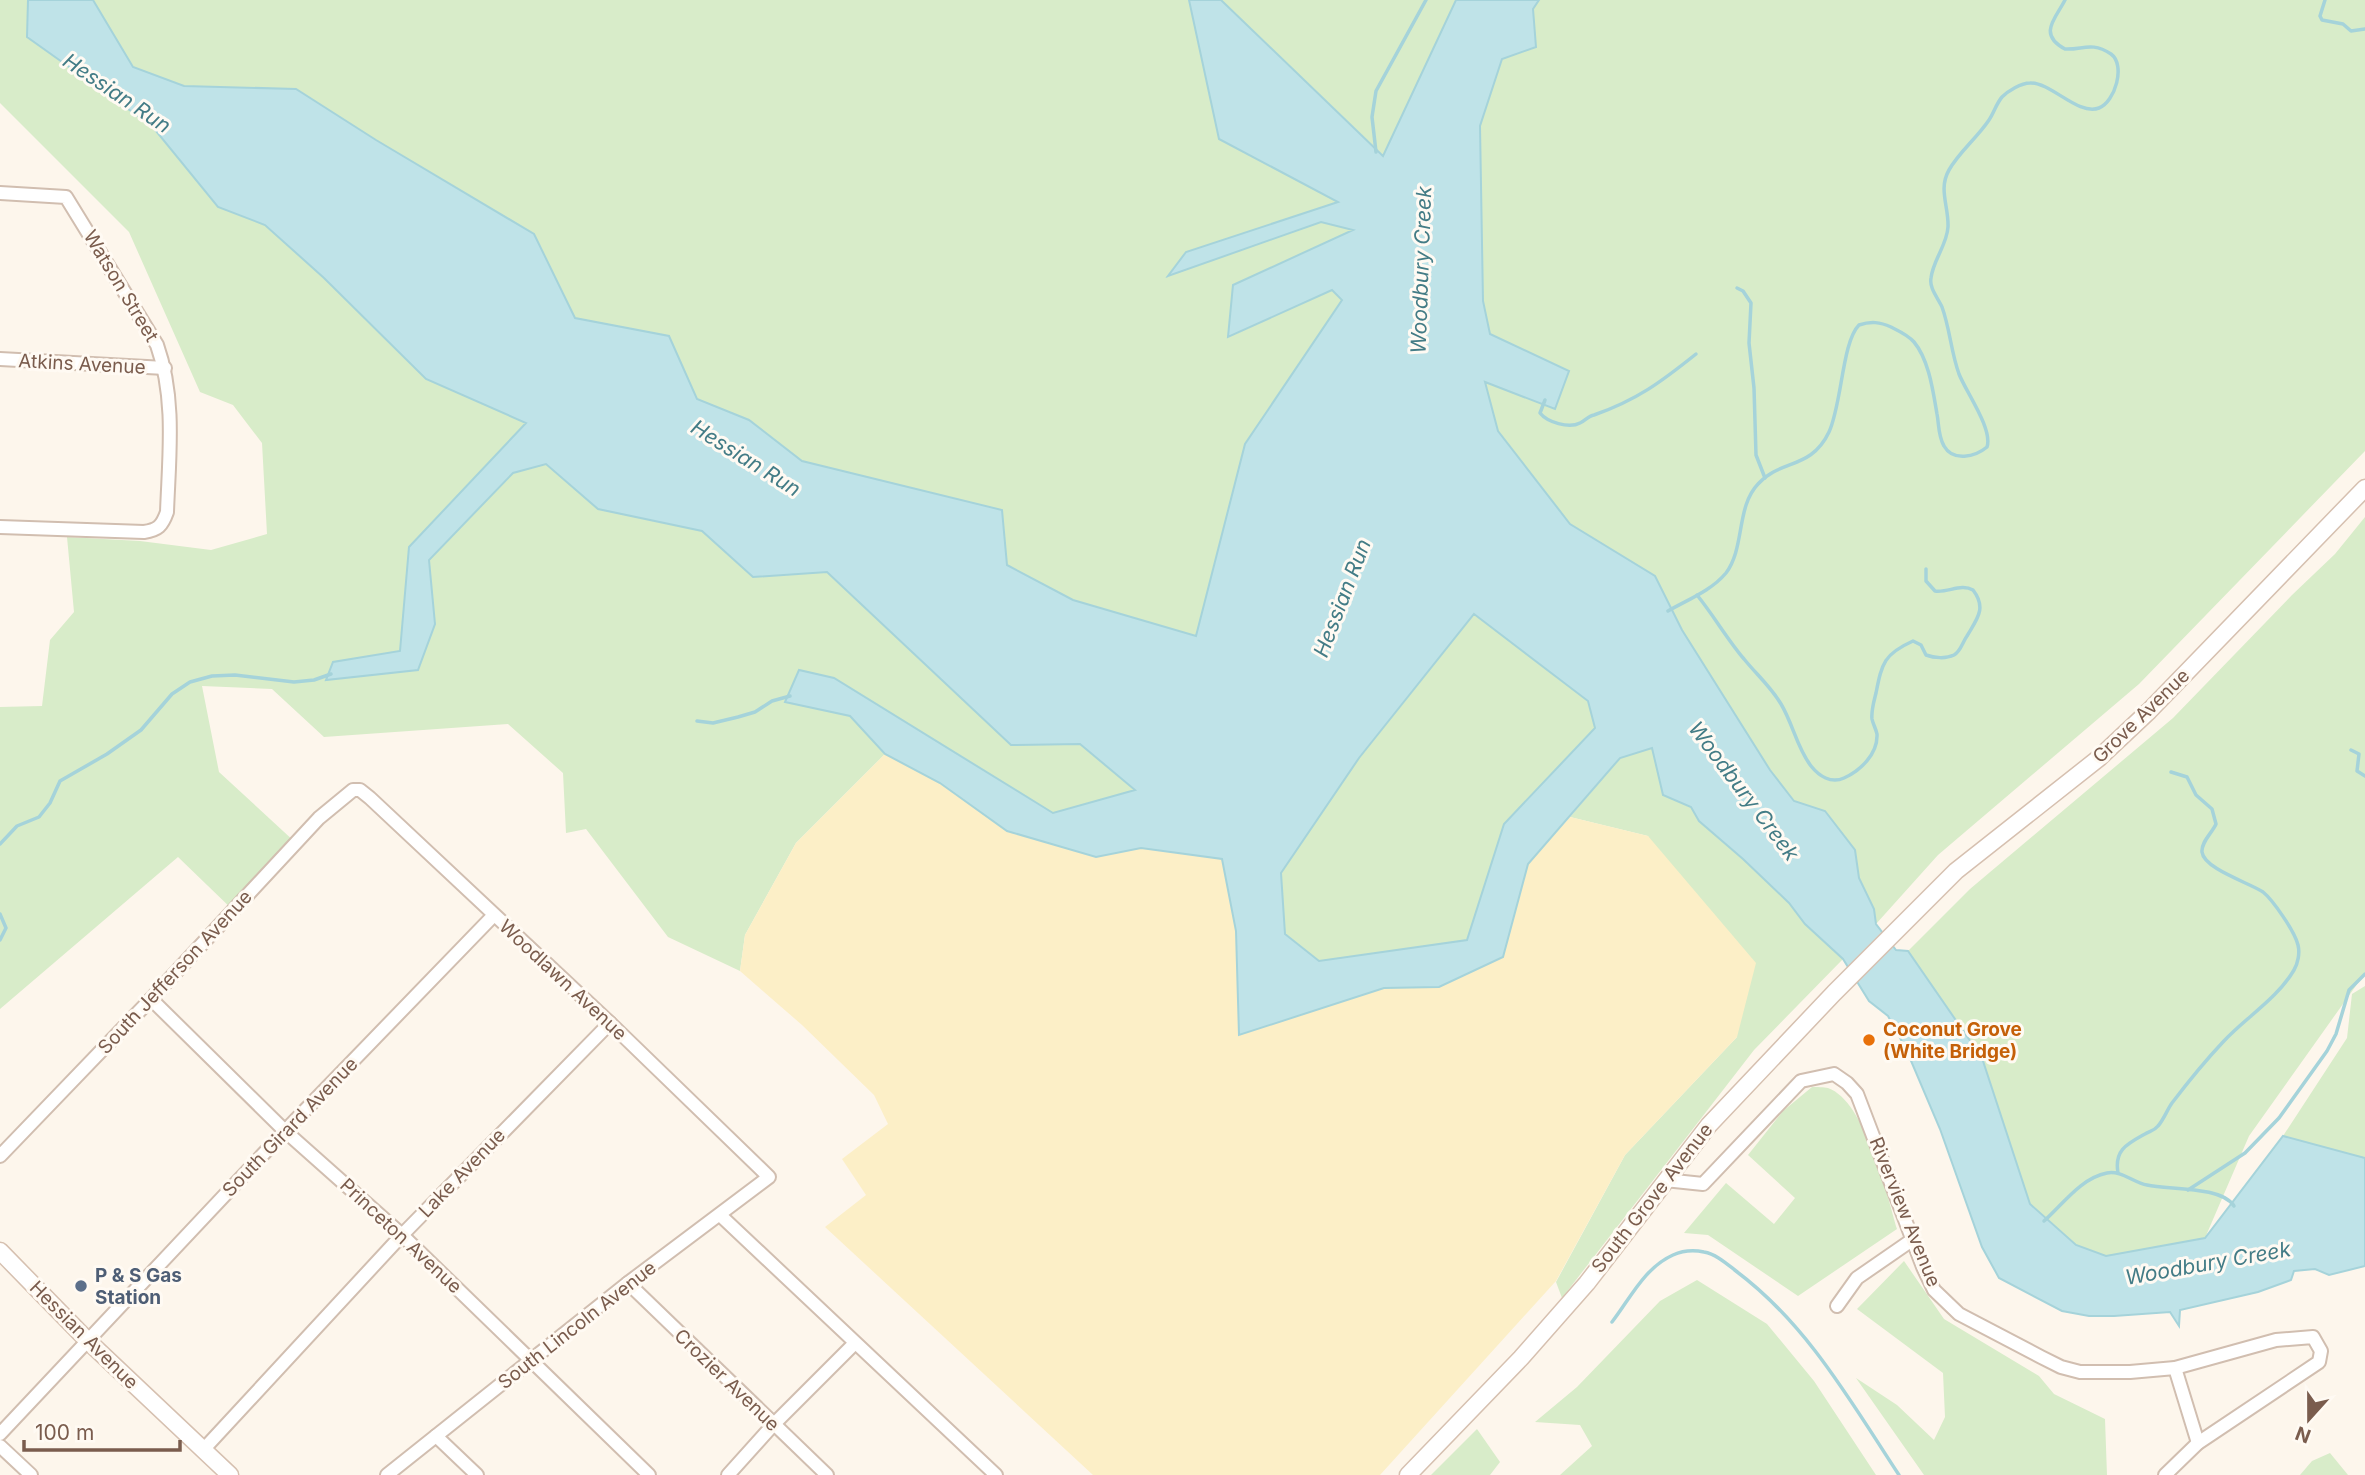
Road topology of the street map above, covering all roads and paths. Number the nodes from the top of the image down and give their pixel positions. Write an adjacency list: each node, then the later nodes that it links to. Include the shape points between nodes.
1 (0, 193): 3 (street, Watson Street, via 66,197 148,329)
2 (0, 359): 3 (street, Atkins Avenue)
3 (165, 368): 5 (street, Watson Street, via 170,407 167,512 162,525 144,532)
4 (2365, 488): 8 (main road, Grove Avenue, via 2149,711 2099,758 1956,871)
5 (0, 527)
6 (353, 790): 7 (street, Woodlawn Avenue, via 370,798); 9 (street, South Jefferson Avenue, via 319,818)
7 (494, 915): 10 (street, Woodlawn Avenue); 11 (street, South Girard Avenue)
8 (1901, 926): 14 (main road, South Grove Avenue, via 1709,1125)
9 (151, 999): 11 (street, Princeton Avenue); 12 (street, South Jefferson Avenue)
10 (610, 1023): 13 (street, Woodlawn Avenue); 16 (street, Lake Avenue)
11 (285, 1131): 16 (street, Princeton Avenue); 21 (street, South Girard Avenue)
12 (0, 1156)
13 (769, 1177): 15 (street, South Lincoln Avenue)
14 (1665, 1180): 17 (street, Riverview Avenue, via 1703,1184 1801,1081 1834,1074 1862,1104); 39 (main road, South Grove Avenue, via 1587,1283)
15 (720, 1215): 19 (street, South Lincoln Avenue); 22 (street)
16 (402, 1235): 23 (street, Princeton Avenue); 30 (street, Lake Avenue)
17 (1912, 1240): 20 (street, via 1857,1278); 24 (street, Riverview Avenue, via 1942,1300 1959,1314 2041,1357 2080,1372)
18 (0, 1251): 21 (main road, Hessian Avenue)
19 (628, 1283): 23 (street, South Lincoln Avenue); 25 (street, Crozier Avenue)
20 (1837, 1306)
21 (88, 1341): 26 (street, South Girard Avenue); 30 (main road, Hessian Avenue)
22 (854, 1344): 25 (street); 38 (street)
23 (532, 1360): 27 (street, South Lincoln Avenue); 35 (street, Princeton Avenue)
24 (2175, 1368): 28 (street); 28 (street, Riverview Avenue, via 2301,1336 2313,1337 2321,1351 2319,1362)
25 (773, 1425): 36 (street); 37 (street, Crozier Avenue)
26 (0, 1434)
27 (436, 1436): 33 (street, South Lincoln Avenue); 34 (street)
28 (2198, 1443): 40 (street, Riverview Avenue)
29 (0, 1446): 31 (street)
30 (203, 1450): 32 (main road, Hessian Avenue)
31 (31, 1475)
32 (230, 1475)
33 (387, 1475)
34 (477, 1475)
35 (649, 1475)
36 (728, 1475)
37 (827, 1475)
38 (996, 1475)
39 (1408, 1475)
40 (2165, 1475)

